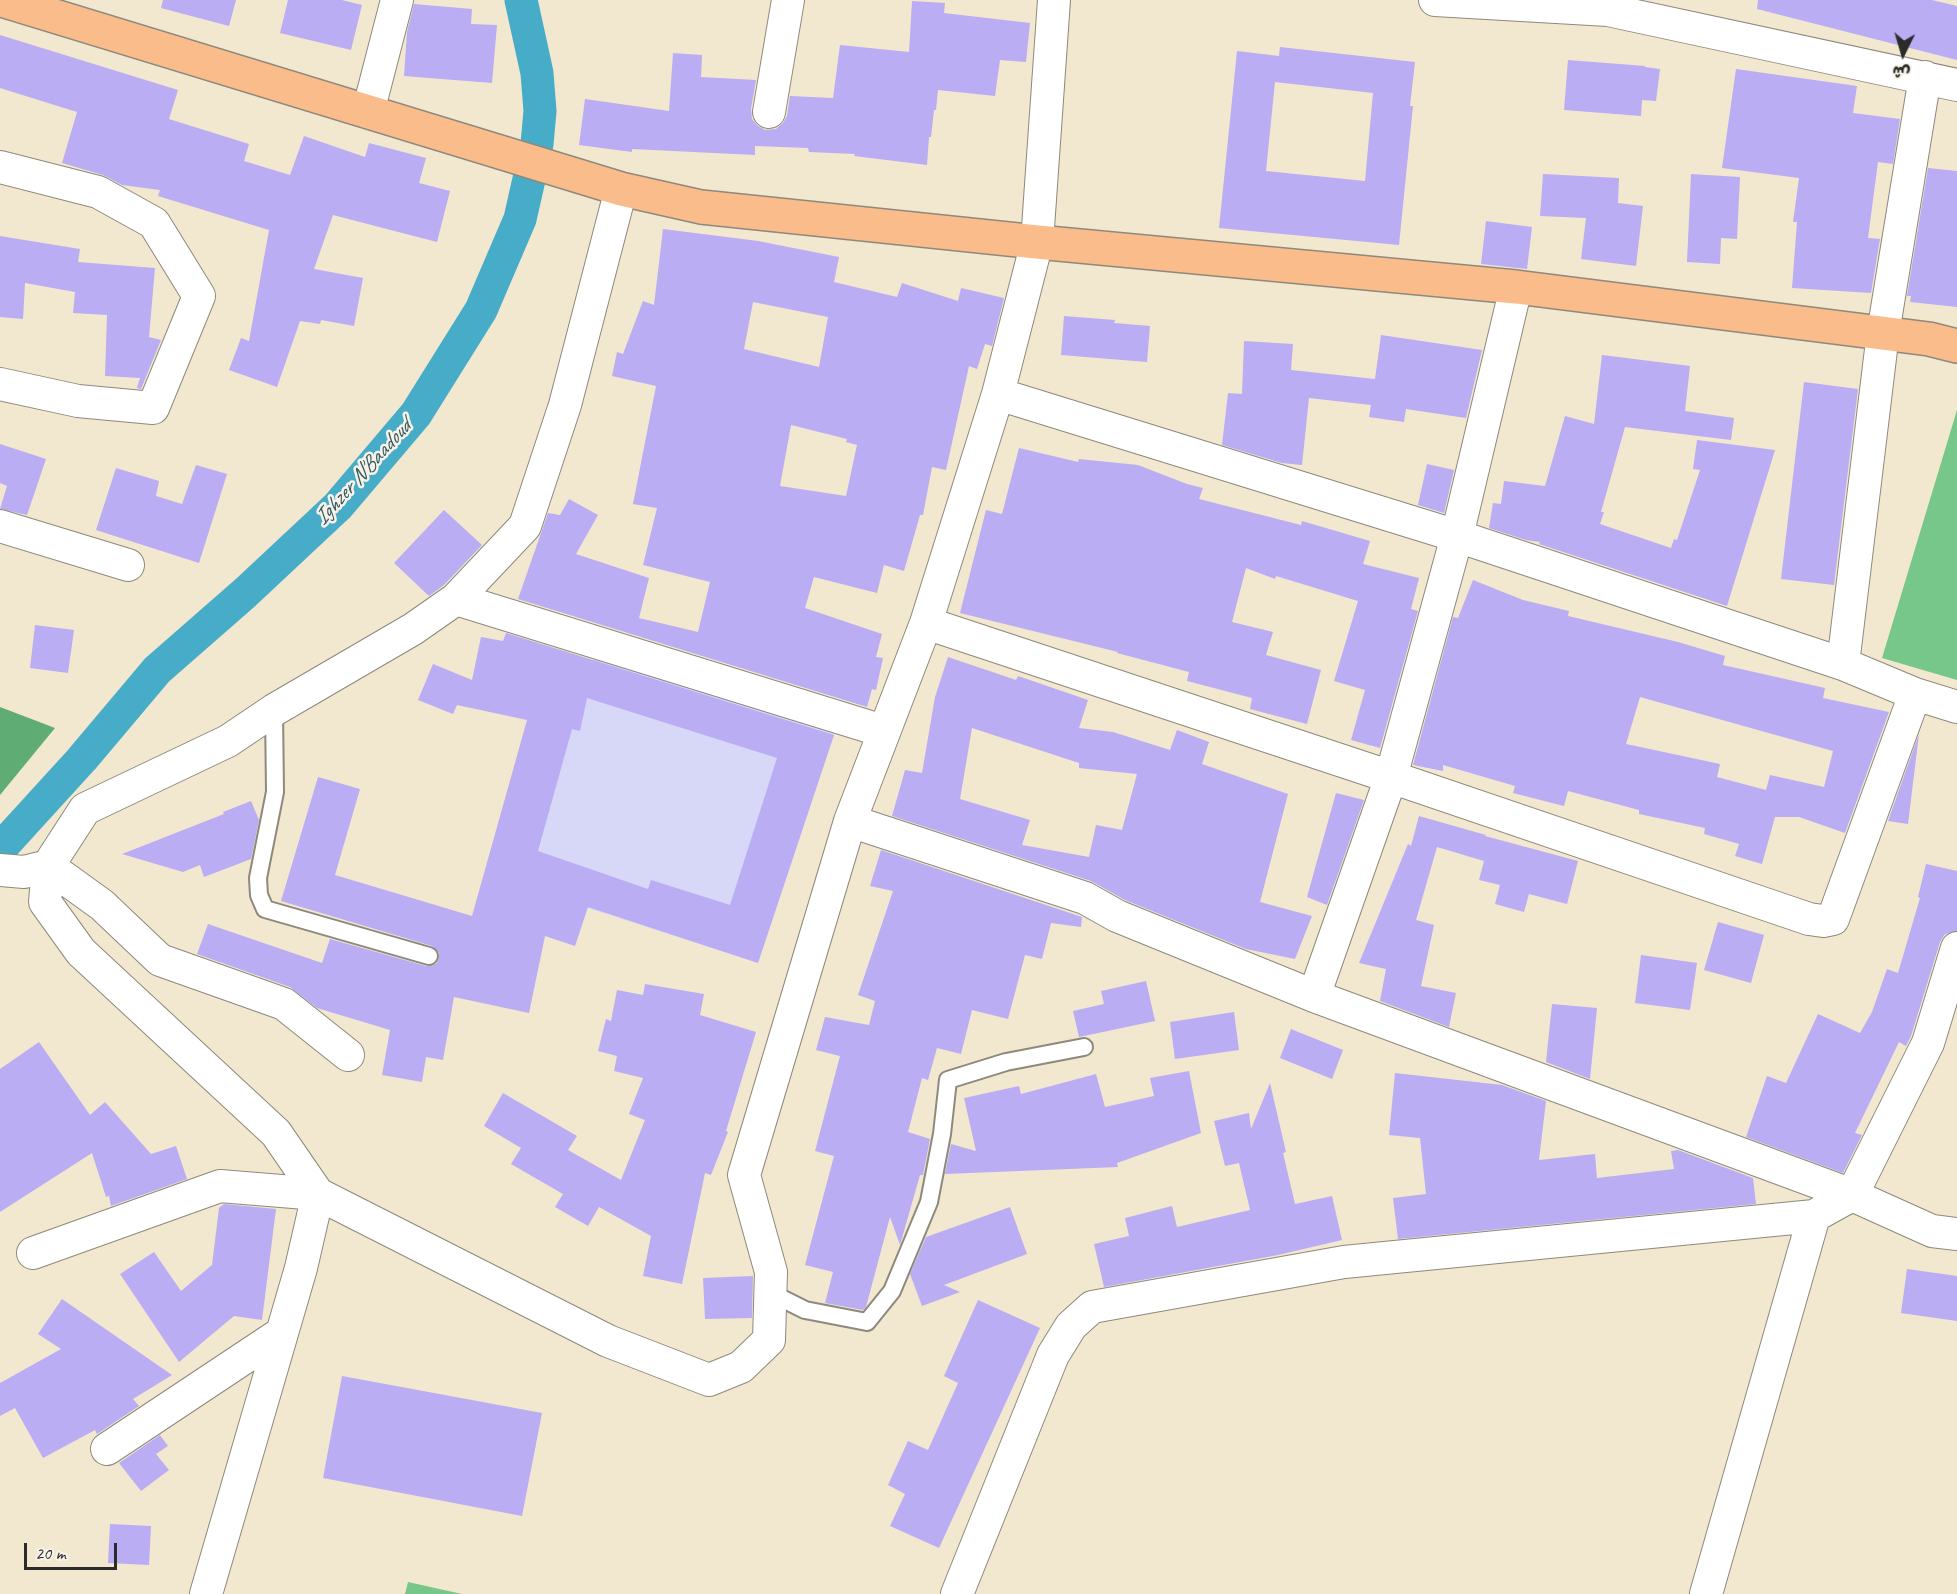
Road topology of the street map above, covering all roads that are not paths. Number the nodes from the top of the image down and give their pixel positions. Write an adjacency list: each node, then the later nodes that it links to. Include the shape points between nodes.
1 (2, 0): 7 (main road)
2 (397, 0): 10 (street)
3 (788, 0): 11 (street)
4 (1054, 0): 14 (street)
5 (1435, 0): 6 (street)
6 (1609, 5): 8 (street)
7 (44, 6): 10 (main road)
8 (1925, 77): 9 (street); 16 (street)
9 (1957, 85)
10 (368, 112): 13 (main road)
11 (769, 112)
12 (0, 167): 18 (street, via 98,192 154,223 199,296 153,408 78,401)
13 (609, 186): 14 (main road, via 701,207); 23 (street, via 565,405 525,526)
14 (1037, 242): 15 (main road); 19 (street)
15 (1516, 288): 16 (main road); 21 (street)
16 (1883, 333): 17 (main road); 25 (street)
17 (1957, 346)
18 (0, 384)
19 (998, 394): 21 (street); 24 (street)
20 (0, 526): 22 (street)
21 (1457, 536): 25 (street); 30 (street)
22 (128, 565)
23 (456, 600): 28 (street); 29 (street)
24 (926, 623): 29 (street); 30 (street)
25 (1843, 664): 26 (street)
26 (1916, 694): 27 (street); 30 (street, via 1833,919 1823,921)
27 (1957, 707)
28 (274, 710): 32 (street, via 228,741 85,809); 35 (lane, via 275,792 258,878 265,909)
29 (883, 731): 31 (street)
30 (1391, 777): 36 (street)
31 (850, 821): 36 (street, via 1085,898 1117,916); 44 (street, via 744,1175 771,1272)
32 (48, 866): 33 (street, via 24,872); 38 (street, via 102,905 160,960 284,1004); 39 (street, via 45,902 81,952 276,1133)
33 (0, 870)
34 (1957, 948): 40 (street, via 1928,1043)
35 (429, 956)
36 (1314, 996): 40 (street)
37 (1084, 1047): 44 (lane, via 1006,1062 948,1080 929,1202 892,1291 867,1322 805,1310)
38 (348, 1055)
39 (318, 1194): 43 (street, via 220,1186); 44 (street, via 608,1341 709,1380 741,1367 769,1340); 45 (street)
40 (1852, 1195): 41 (street); 42 (street, via 1932,1231)
41 (1814, 1216): 48 (street, via 1344,1262 1092,1308 1071,1326 1053,1355); 49 (street)
42 (1957, 1234)
43 (33, 1253)
44 (770, 1292)
45 (280, 1334): 46 (street); 47 (street)
46 (107, 1449)
47 (206, 1594)
48 (957, 1594)
49 (1706, 1594)

